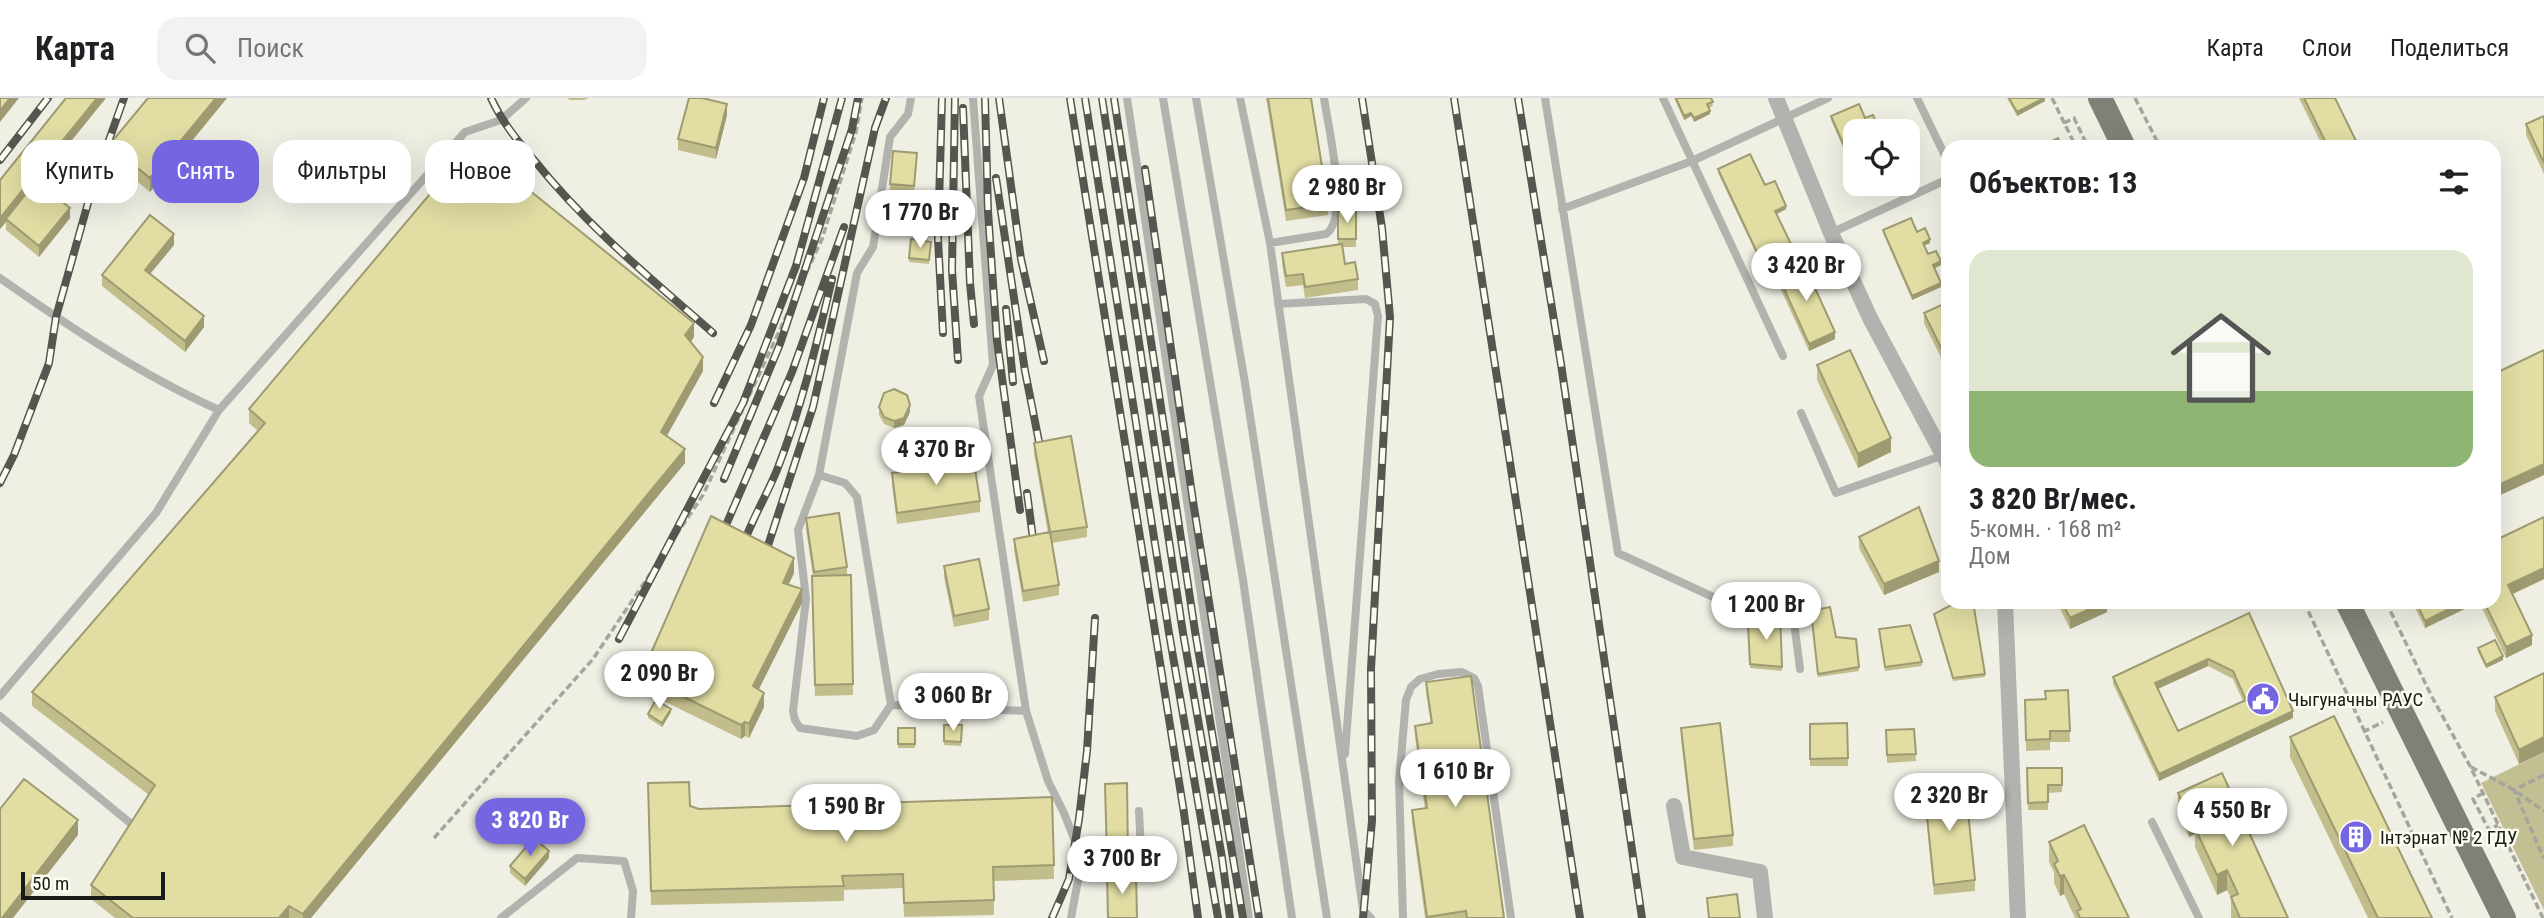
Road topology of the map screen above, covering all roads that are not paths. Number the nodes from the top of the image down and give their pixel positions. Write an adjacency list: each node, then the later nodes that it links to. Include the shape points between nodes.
1 (526, 98): 26 (lane, via 501,120 465,132)
2 (911, 98): 30 (lane, via 908,114 890,136 873,247 857,273)
3 (974, 98): 36 (lane, via 992,365 979,396)
4 (1127, 98): 47 (lane)
5 (1163, 98): 48 (lane, via 1243,580)
6 (1196, 98): 49 (lane)
7 (1240, 98): 22 (lane)
8 (1324, 98): 22 (lane, via 1338,195 1336,223 1326,234)
9 (1545, 98): 20 (lane)
10 (1663, 98): 18 (lane)
11 (1776, 98): 15 (street)
12 (1828, 98): 15 (lane)
13 (1917, 98): 17 (lane)
14 (2100, 98): 16 (main road)
15 (1784, 119): 18 (lane); 21 (street)
16 (2121, 140)
17 (1941, 148)
18 (1692, 161): 20 (lane); 25 (lane)
19 (1941, 182): 21 (lane)
20 (1562, 209): 33 (lane, via 1618,553 1737,608 1792,606)
21 (1830, 233): 28 (street)
22 (1270, 243): 24 (lane)
23 (0, 278): 26 (lane, via 171,388)
24 (1278, 304): 38 (lane); 38 (lane, via 1366,299 1375,304 1378,316)
25 (1783, 356)
26 (219, 410): 34 (lane, via 156,513)
27 (1801, 413): 29 (lane, via 1836,493)
28 (1941, 450)
29 (1941, 461)
30 (819, 475): 35 (lane, via 845,483 857,497); 35 (lane, via 798,530 807,599 795,720 800,728 857,736 874,730)
31 (2004, 609): 54 (street)
32 (2350, 609): 56 (main road)
33 (1800, 669)
34 (0, 696)
35 (891, 705): 36 (lane)
36 (1026, 711): 43 (lane, via 1048,781 1082,859)
37 (0, 716): 42 (lane)
38 (1343, 771): 50 (lane, via 1363,910)
39 (1674, 806): 53 (street, via 1683,857 1760,872)
40 (1139, 811): 43 (lane, via 1142,870)
41 (2152, 822): 55 (lane)
42 (135, 827)
43 (1080, 871): 46 (lane)
44 (501, 918): 45 (lane, via 577,858 624,861 633,891)
45 (631, 918)
46 (1071, 918)
47 (1249, 918)
48 (1292, 918)
49 (1326, 918)
50 (1371, 918)
51 (1403, 918): 52 (lane, via 1399,781 1406,700 1420,679 1462,672 1475,678 1478,686)
52 (1511, 918)
53 (1765, 918)
54 (2018, 918)
55 (2199, 918)
56 (2504, 918)

